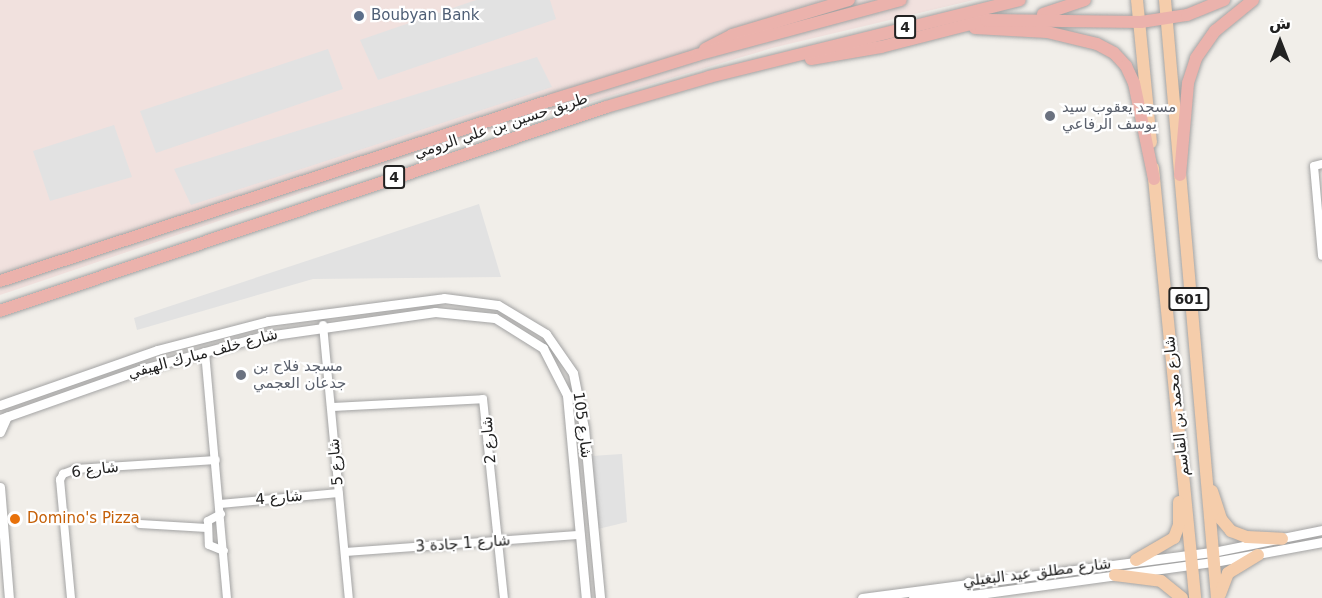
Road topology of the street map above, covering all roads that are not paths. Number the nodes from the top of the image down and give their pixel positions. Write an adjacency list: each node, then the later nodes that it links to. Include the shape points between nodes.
1 (849, 0): 13 (highway, via 732,35)
2 (901, 0): 13 (highway, طريق حسين بن علي الرومي / 4)
3 (1020, 0): 14 (highway, طريق حسين بن علي الرومي / 4)
4 (1086, 0): 9 (highway)
5 (1137, 0): 11 (main road, شارع محمد بن القاسم / 601)
6 (1165, 0): 10 (main road, شارع محمد بن القاسم / 601)
7 (1224, 0): 10 (highway)
8 (1253, 0): 16 (highway, via 1215,31 1196,58 1188,83)
9 (1030, 18): 11 (highway); 12 (highway, via 986,20)
10 (1167, 19): 11 (highway); 16 (main road, شارع محمد بن القاسم / 601)
11 (1141, 22): 17 (main road, شارع محمد بن القاسم / 601)
12 (941, 29): 14 (highway, via 844,54); 17 (highway, via 1030,30 1081,39 1109,49 1132,77)
13 (697, 55): 19 (highway, طريق حسين بن علي الرومي / 4, via 418,142)
14 (792, 58): 21 (highway, طريق حسين بن علي الرومي / 4, via 606,107)
15 (1322, 164): 18 (street, via 1314,166)
16 (1180, 175): 37 (main road, شارع محمد بن القاسم / 601)
17 (1154, 179): 26 (main road, شارع محمد بن القاسم / 601)
18 (1322, 256)
19 (0, 281)
20 (409, 302): 22 (street, via 414,308); 25 (street, شارع خلف مبارك الهيفي, via 233,328); 33 (street, شارع 105, via 461,298 484,301 524,318 546,334 573,373)
21 (0, 311)
22 (412, 316): 23 (street, شارع خلف مبارك الهيفي); 34 (street, شارع 105, via 479,314 512,325 543,348 560,379)
23 (324, 325): 24 (street, شارع خلف مبارك الهيفي); 31 (street, شارع 5)
24 (205, 352): 28 (street, شارع خلف مبارك الهيفي); 36 (street)
25 (98, 370): 27 (street, شارع خلف مبارك الهيفي); 28 (street, via 98,381)
26 (1174, 375): 53 (main road, via 1179,525 1170,542); 54 (main road, شارع محمد بن القاسم / 601)
27 (79, 377): 29 (street, via 87,381); 30 (street, شارع خلف مبارك الهيفي)
28 (105, 383): 29 (street, شارع خلف مبارك الهيفي)
29 (85, 390): 32 (street, شارع خلف مبارك الهيفي)
30 (0, 405)
31 (332, 407): 39 (street, شارع 5); 47 (street, شارع 2, via 483,399)
32 (4, 418): 35 (street)
33 (584, 428): 34 (street); 63 (street, شارع 105)
34 (572, 429): 45 (street, شارع 105)
35 (0, 432)
36 (216, 460): 40 (street); 58 (street, شارع 6, via 76,469 63,474 60,480)
37 (1204, 471): 46 (main road, via 1219,516 1231,531 1247,537); 52 (main road, شارع محمد بن القاسم / 601)
38 (0, 487): 57 (street)
39 (338, 493): 40 (street, شارع 4); 50 (street, شارع 5)
40 (220, 504): 41 (street)
41 (221, 514): 43 (street, via 208,521); 49 (street)
42 (140, 524): 43 (street)
43 (207, 528): 49 (street, via 210,547)
44 (1322, 530): 46 (street)
45 (580, 535): 47 (street, شارع 1 جادة 3); 62 (street, شارع 105)
46 (1282, 538): 52 (street)
47 (499, 542): 50 (street, شارع 1 جادة 3); 61 (street, شارع 2)
48 (1322, 542): 51 (street)
49 (224, 550): 59 (street)
50 (346, 552): 60 (street, شارع 5)
51 (1258, 555): 52 (street); 69 (main road, via 1228,573)
52 (1214, 557): 54 (street, شارع مطلق عيد البغيلي); 69 (main road, شارع محمد بن القاسم / 601)
53 (1137, 560): 54 (street, شارع مطلق عيد البغيلي); 56 (street, شارع مطلق عيد البغيلي)
54 (1192, 560): 55 (street, شارع مطلق عيد البغيلي); 68 (main road, شارع محمد بن القاسم / 601)
55 (1115, 575): 66 (street, شارع مطلق عيد البغيلي); 67 (main road, via 1161,581)
56 (968, 582): 64 (street, شارع مطلق عيد البغيلي); 65 (street, via 964,591)
57 (9, 598)
58 (71, 598)
59 (227, 598)
60 (349, 598)
61 (504, 598)
62 (586, 598)
63 (600, 598)
64 (862, 598)
65 (913, 598)
66 (951, 598)
67 (1182, 598)
68 (1195, 598)
69 (1218, 598)

